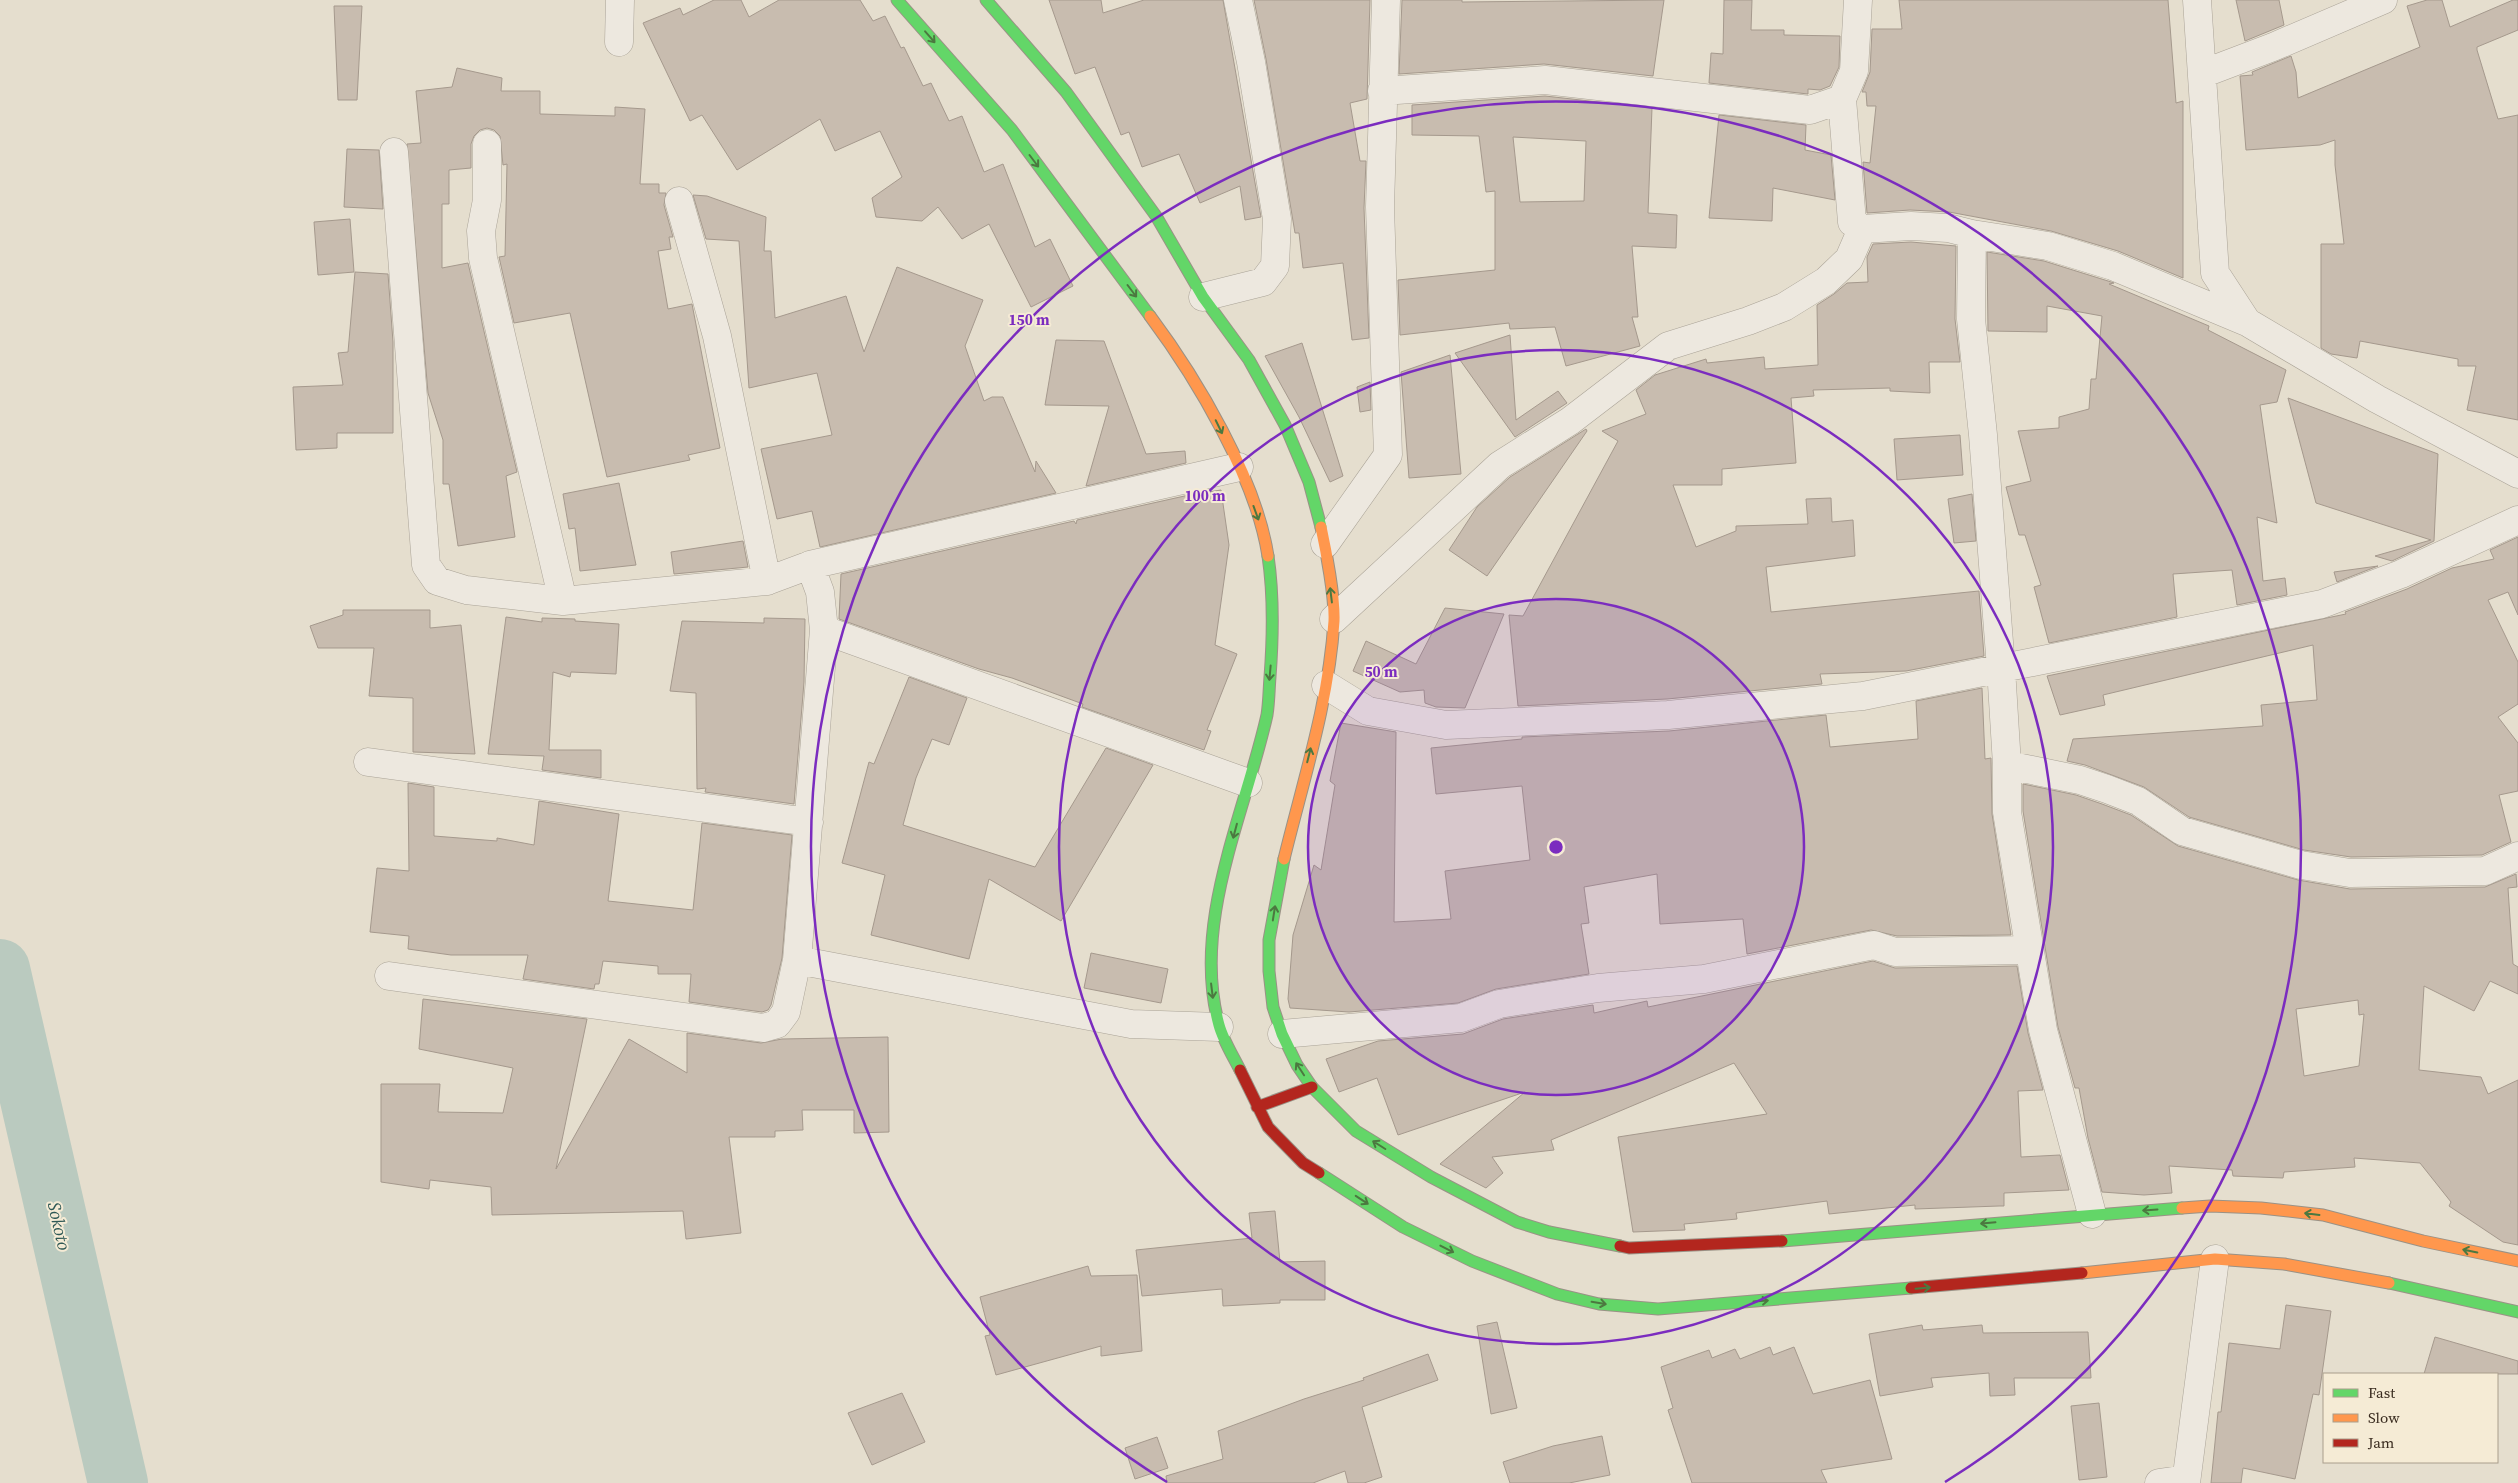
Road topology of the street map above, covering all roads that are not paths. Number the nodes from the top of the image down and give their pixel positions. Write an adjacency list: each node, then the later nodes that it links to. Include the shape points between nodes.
1 (620, 0): 9 (street)
2 (897, 0): 20 (street, one-way to 20, via 1012,130 1169,341 1209,406)
3 (986, 0): 18 (street, via 1066,92 1156,216)
4 (1238, 0): 18 (street, via 1278,219 1275,266 1263,282)
5 (1386, 0): 11 (street)
6 (1858, 0): 12 (street, via 1854,71)
7 (2198, 0): 10 (street)
8 (2383, 0): 10 (street, via 2273,48)
9 (619, 42)
10 (2202, 74): 19 (street, via 2215,274)
11 (1382, 92): 12 (street, via 1545,80 1810,110); 23 (street, via 1380,216 1388,455)
12 (1842, 99): 16 (street, via 1852,222)
13 (487, 144): 26 (street, via 487,200 481,231 483,258)
14 (394, 152): 26 (street, via 426,565 437,581 466,590)
15 (679, 201): 25 (street, via 716,336)
16 (1862, 229): 17 (street, via 1911,226 1948,228); 27 (street, via 1849,259 1826,281 1784,307 1668,346 1570,421 1500,465)
17 (1972, 234): 19 (street, via 2048,246 2113,266); 29 (street, via 1971,318)
18 (1203, 297): 23 (street, via 1249,360 1285,425 1309,482)
19 (2247, 322): 21 (street, via 2377,399)
20 (1239, 467): 24 (street); 33 (street, one-way to 33, via 1265,537 1272,581 1273,641 1267,713)
21 (2518, 474)
22 (2518, 520): 29 (street, via 2401,574 2322,604)
23 (1325, 544): 27 (street, one-way to 23)
24 (810, 565): 25 (street); 28 (street, via 820,592)
25 (767, 581): 26 (street)
26 (563, 601)
27 (1334, 619): 30 (street)
28 (824, 630): 33 (street); 34 (street)
29 (2001, 668): 30 (street, via 1863,696 1668,715 1446,725 1368,710); 32 (street)
30 (1326, 685): 40 (street, one-way to 30, via 1273,1007 1269,940 1281,870)
31 (368, 762): 34 (street)
32 (2007, 765): 35 (street, via 2107,789 2138,801 2182,831 2301,865 2350,873 2485,871); 36 (street, via 2007,812)
33 (1248, 782): 39 (street, one-way to 39, via 1216,905 1210,945)
34 (809, 822): 37 (street)
35 (2518, 856)
36 (2030, 950): 40 (street, via 1895,952 1874,945 1704,979 1598,988 1499,1004 1461,1018); 43 (street, via 2043,1030)
37 (797, 960): 38 (street, via 786,1012 777,1024 763,1028); 39 (street, via 1131,1024)
38 (389, 976)
39 (1218, 1027): 42 (street)
40 (1282, 1034): 41 (street, one-way to 40)
41 (1312, 1087): 42 (street); 43 (street, one-way to 41, via 1780,1241 1628,1248 1516,1222 1430,1177 1356,1131)
42 (1257, 1107): 44 (street, one-way to 44, via 1268,1127 1303,1163 1404,1227 1472,1261 1557,1294 1599,1304 1658,1309 2044,1277)
43 (2092, 1214): 45 (street, one-way to 43, via 2322,1215 2261,1208 2210,1206)
44 (2215, 1259): 46 (street, via 2284,1264 2354,1275); 47 (street)
45 (2518, 1261)
46 (2518, 1312)
47 (2177, 1482)

